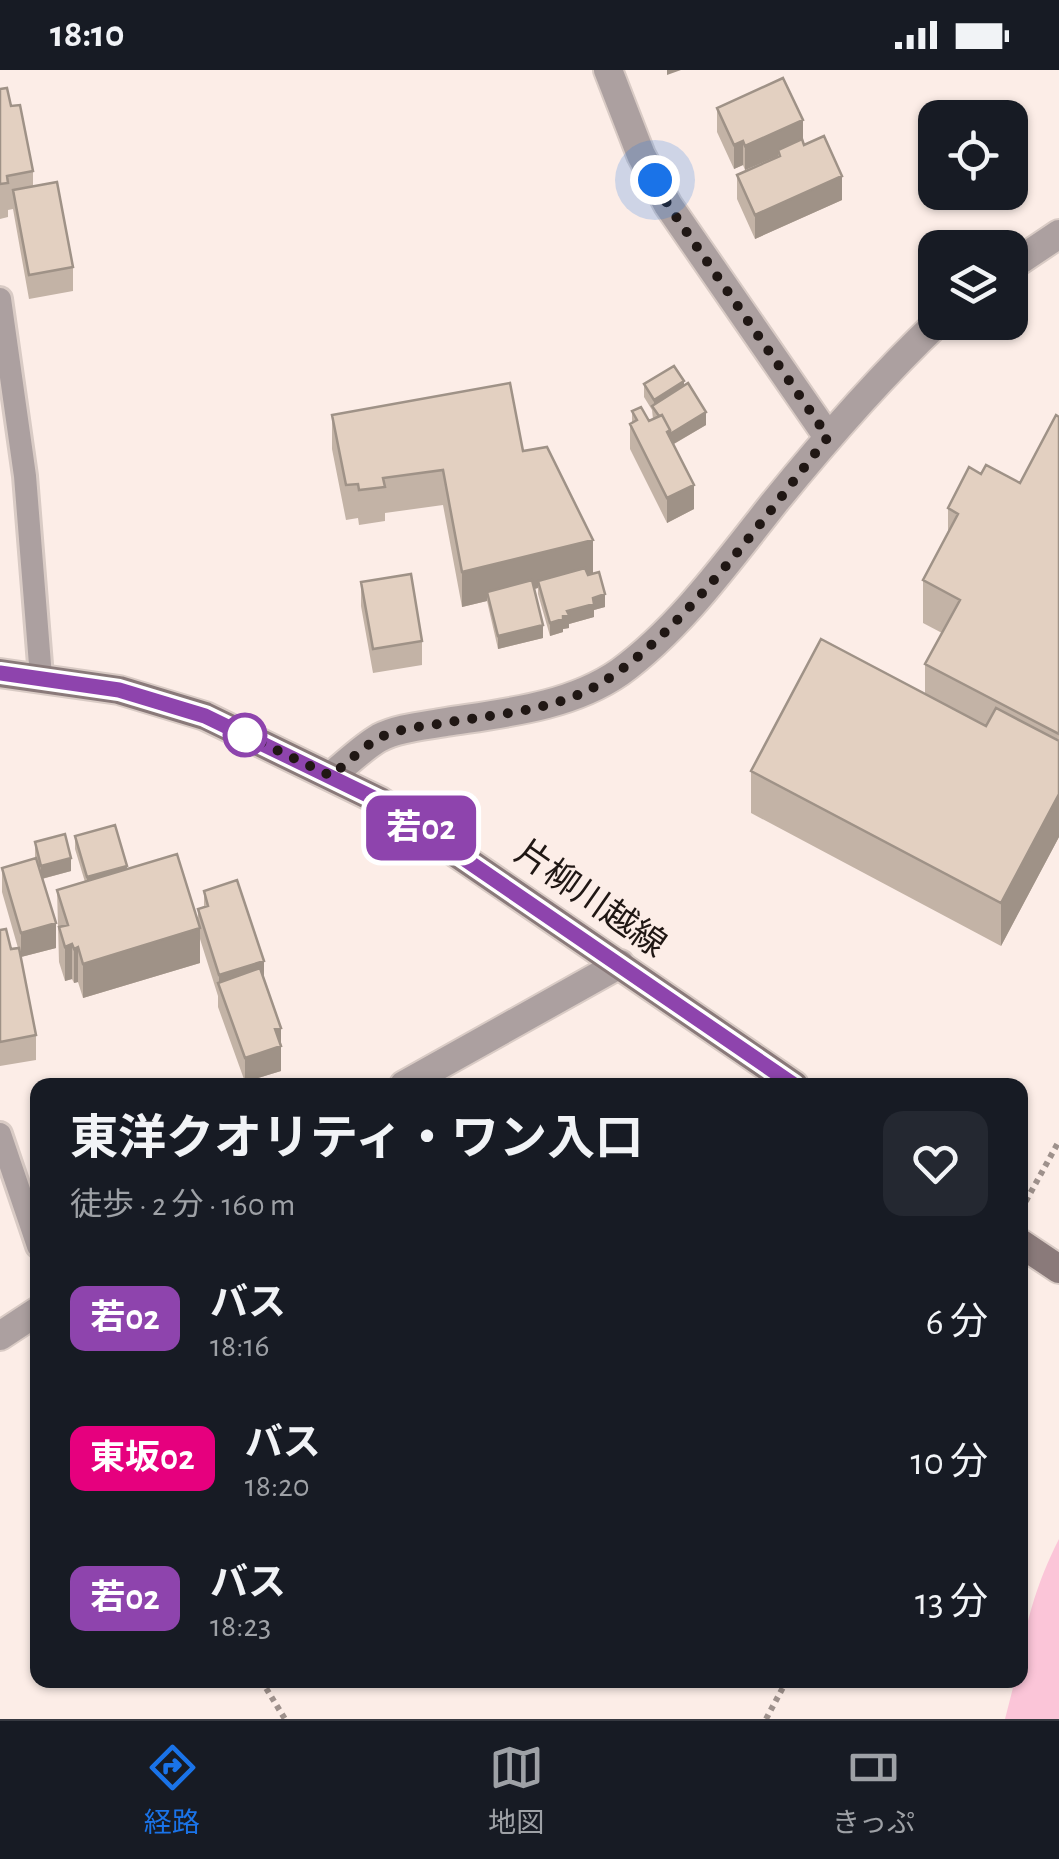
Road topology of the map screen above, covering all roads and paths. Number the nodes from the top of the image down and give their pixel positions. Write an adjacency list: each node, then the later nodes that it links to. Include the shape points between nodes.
1 (608, 70): 6 (street, via 668,205)
2 (1059, 234): 3 (street)
3 (1028, 255)
4 (0, 299): 8 (lane, via 25,476)
5 (919, 340): 6 (street)
6 (828, 437): 9 (street, via 658,640 618,673 579,695 380,738)
7 (0, 673): 8 (main road, 片柳川越線)
8 (40, 677): 9 (main road, 片柳川越線, via 119,690 205,716)
9 (331, 776): 10 (main road, 片柳川越線, via 380,801)
10 (620, 964): 11 (street); 12 (main road, 片柳川越線)
11 (416, 1078)
12 (784, 1078)
13 (0, 1134): 16 (lane)
14 (1059, 1141): 15 (path)
15 (1028, 1196)
16 (30, 1222)
17 (1028, 1248): 18 (main road)
18 (1059, 1270)
19 (30, 1317): 20 (street)
20 (0, 1336)
21 (266, 1688): 23 (path)
22 (782, 1688): 24 (path)
23 (285, 1719)
24 (766, 1719)

